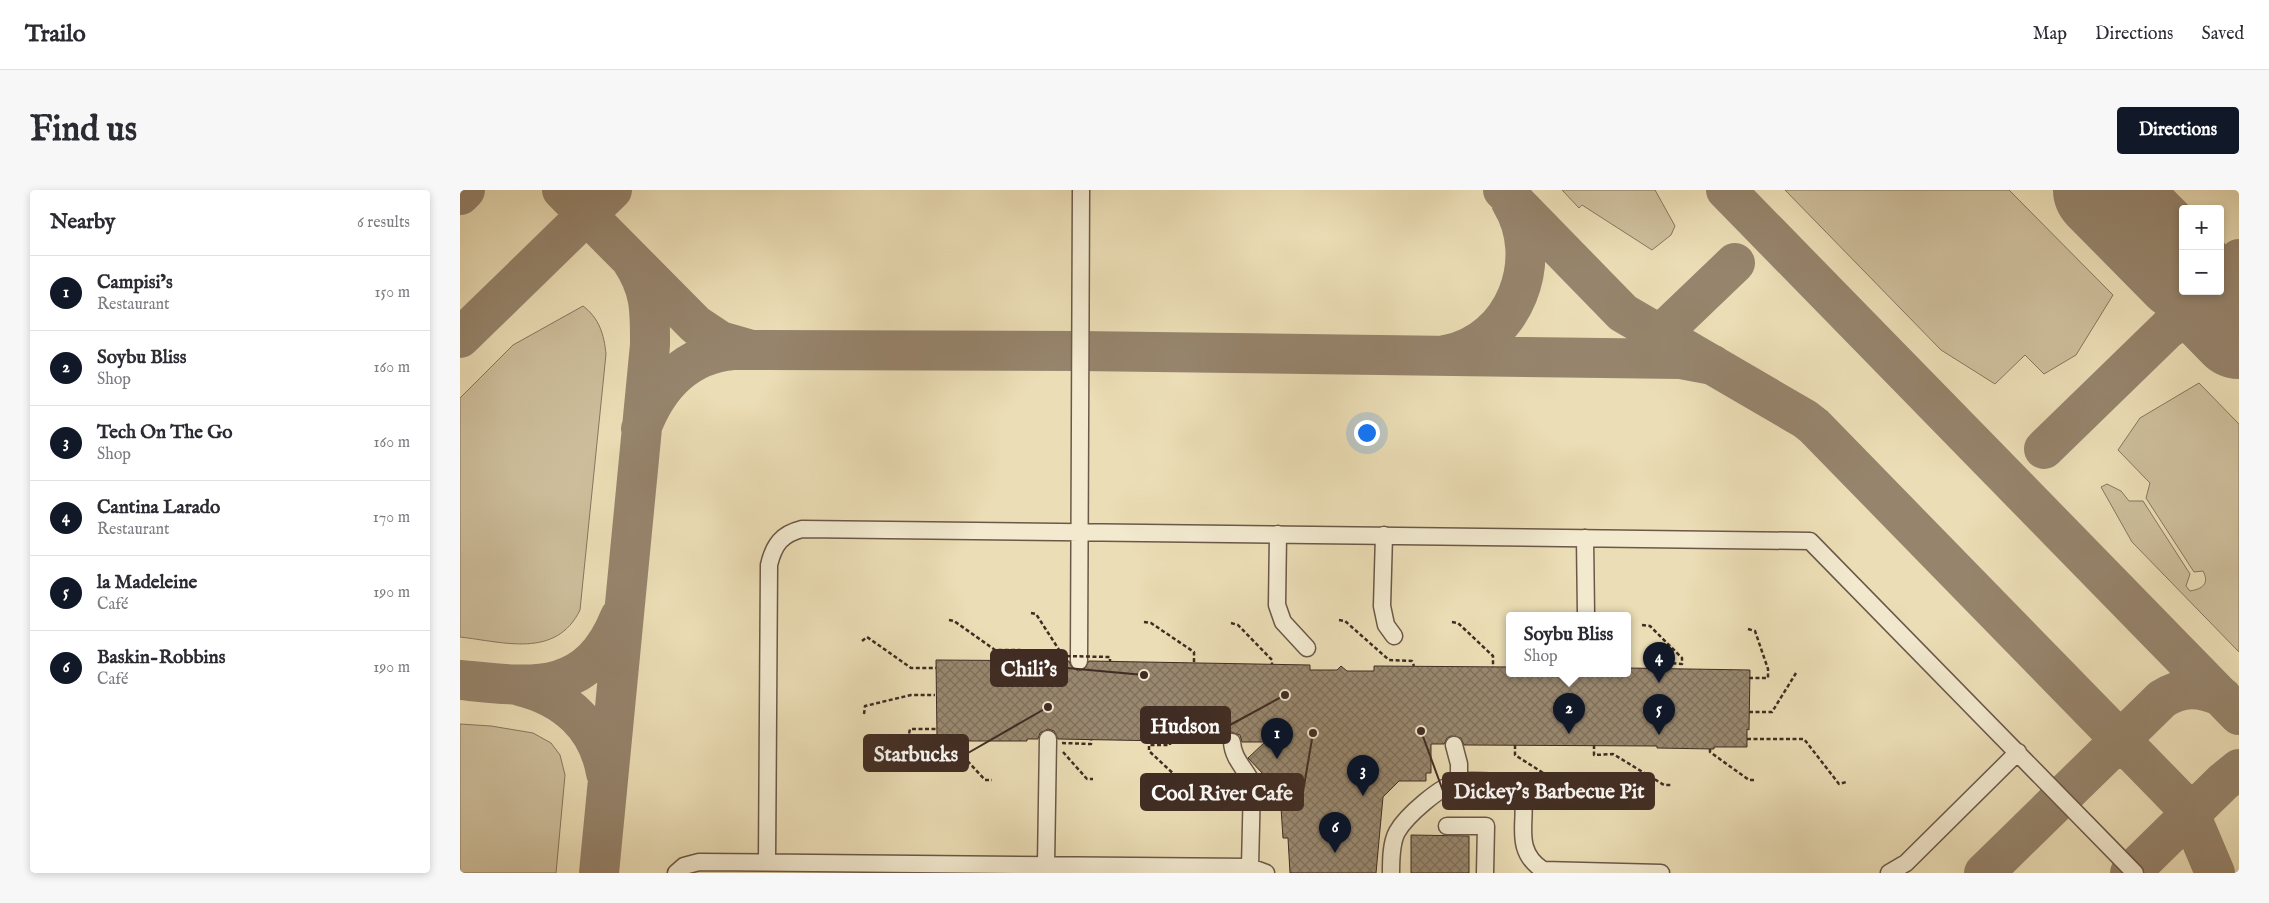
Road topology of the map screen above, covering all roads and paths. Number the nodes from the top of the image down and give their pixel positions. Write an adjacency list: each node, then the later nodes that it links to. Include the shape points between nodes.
1 (1081, 190): 2 (lane)
2 (1078, 532): 3 (lane); 19 (lane); 54 (lane, via 802,529 789,532 780,539 772,551 769,565)
3 (1278, 534): 4 (lane); 17 (lane, via 1277,605 1283,622)
4 (1384, 536): 5 (lane); 15 (lane, via 1382,606 1386,625)
5 (1585, 538): 6 (lane); 43 (lane, via 1810,541)
6 (1586, 612)
7 (1030, 613): 20 (path, bridge, via 1036,614 1064,656 1110,657)
8 (948, 620): 18 (path, via 995,650 1020,650)
9 (1339, 620): 23 (path, via 1345,621 1389,660 1412,661)
10 (1144, 622): 21 (path, via 1151,623 1194,652)
11 (1452, 622): 24 (path, via 1458,623 1493,656)
12 (1231, 623): 22 (path, via 1238,625 1272,660)
13 (1642, 625): 26 (path, via 1650,626 1682,658 1682,664 1667,663)
14 (1748, 629): 28 (path, via 1755,631 1768,669 1768,678)
15 (1394, 636)
16 (862, 641): 25 (path, via 867,637 911,668)
17 (1307, 648)
18 (1020, 661)
19 (1079, 661)
20 (1110, 662)
21 (1194, 663)
22 (1272, 664)
23 (1414, 666)
24 (1493, 667)
25 (936, 668)
26 (1667, 669)
27 (1796, 673): 30 (path, via 1772,712)
28 (1750, 678)
29 (935, 695): 31 (path, via 911,695 865,706)
30 (1749, 712)
31 (864, 714)
32 (937, 729): 44 (path, via 910,729 902,766)
33 (1048, 739): 55 (lane)
34 (1747, 739): 50 (path, via 1804,739 1839,784)
35 (1091, 740): 46 (path, via 1091,744 1059,743 1059,748 1087,779)
36 (952, 741): 47 (path, via 986,780)
37 (1170, 741): 45 (path, via 1170,745 1149,745 1149,751 1178,778)
38 (1232, 742): 56 (lane, via 1236,760 1252,784)
39 (1454, 745): 49 (lane)
40 (1515, 745): 52 (path, via 1515,755 1567,788)
41 (1594, 745): 51 (path, via 1594,755 1613,754 1664,785)
42 (1710, 749): 48 (path, via 1750,780)
43 (2018, 752): 62 (lane, via 1906,863); 63 (lane)
44 (906, 770)
45 (1184, 777)
46 (1093, 779)
47 (992, 780)
48 (1756, 780)
49 (1459, 782): 59 (lane, via 1434,795 1408,817 1396,833); 61 (lane, via 1513,784 1519,788 1523,801 1525,851 1532,863 1543,870)
50 (1846, 782)
51 (1672, 785)
52 (1574, 788)
53 (1447, 826): 60 (lane, via 1486,826)
54 (767, 862): 55 (lane); 57 (lane, via 699,862 684,866)
55 (1046, 865): 56 (lane)
56 (1250, 866): 58 (lane)
57 (676, 873)
58 (1266, 873)
59 (1391, 873)
60 (1485, 873)
61 (1661, 873)
62 (1888, 873)
63 (2135, 873)

